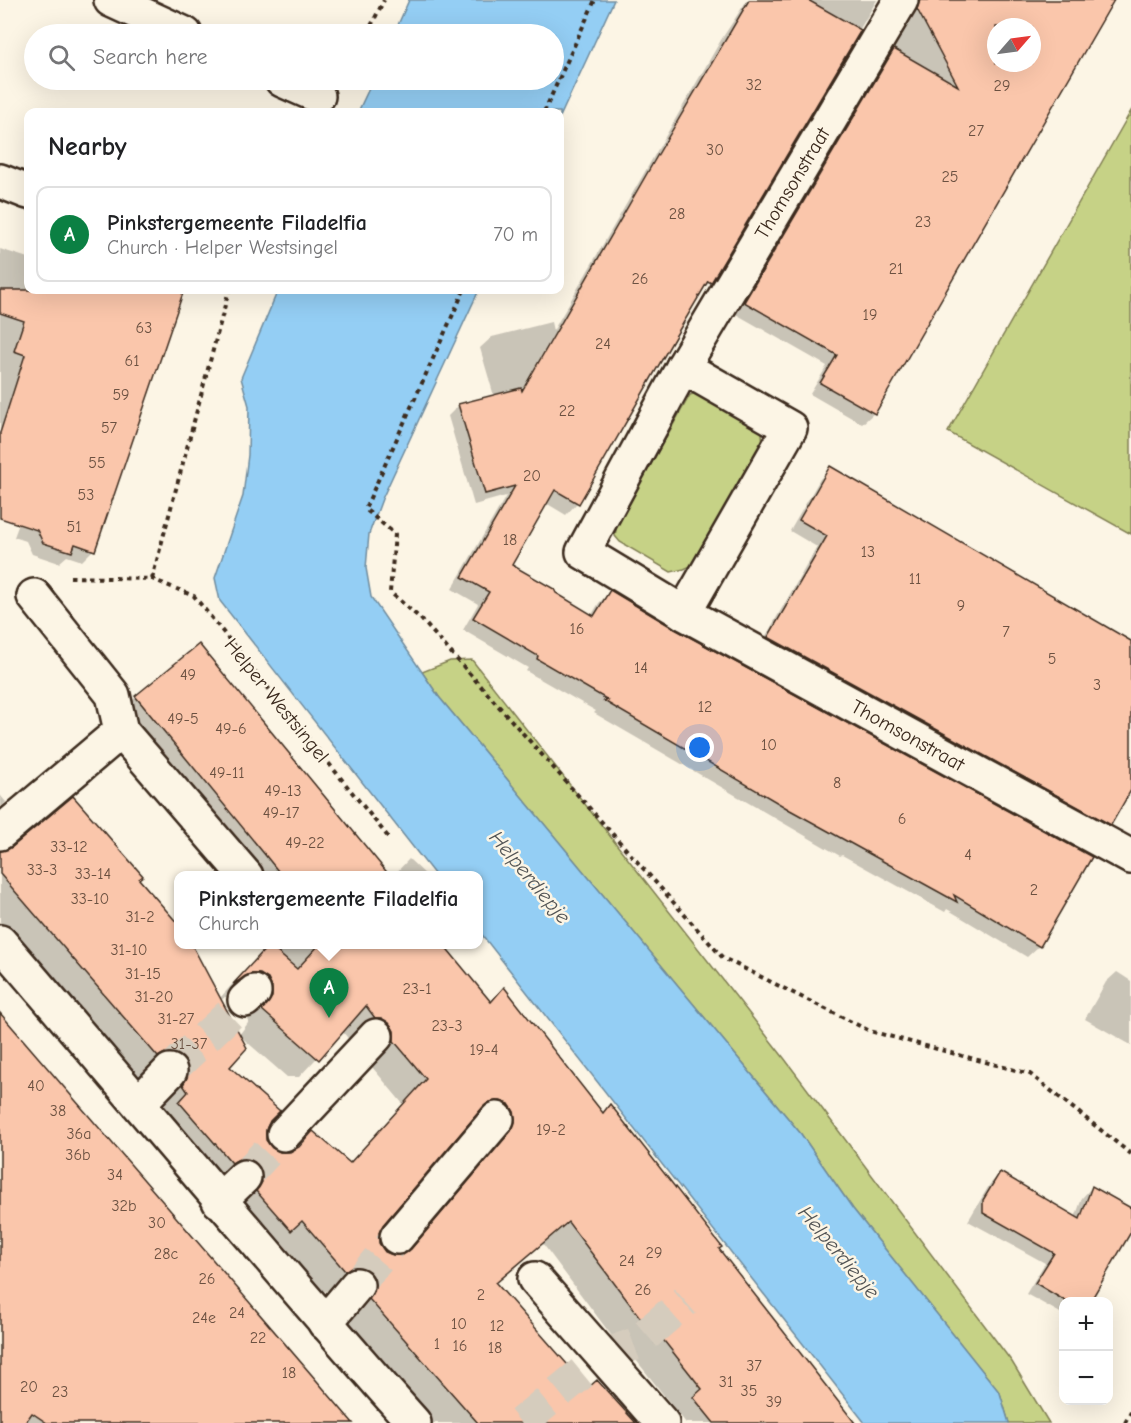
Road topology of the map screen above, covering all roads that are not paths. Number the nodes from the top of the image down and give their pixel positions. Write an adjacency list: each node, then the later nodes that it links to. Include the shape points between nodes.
1 (111, 0): 3 (street)
2 (901, 0): 8 (street, Thomsonstraat)
3 (163, 24)
4 (304, 90): 5 (street)
5 (318, 96)
6 (0, 181): 7 (street)
7 (24, 190)
8 (683, 367): 10 (street, Thomsonstraat, via 583,552); 10 (street, via 790,428)
9 (34, 596): 11 (street, via 112,695)
10 (684, 613): 13 (street, Thomsonstraat)
11 (121, 730): 12 (street); 14 (street)
12 (0, 833)
13 (1131, 858)
14 (242, 871)
15 (0, 942): 18 (street)
16 (376, 1036): 20 (street)
17 (170, 1071): 18 (street)
18 (139, 1103): 22 (street)
19 (497, 1119): 23 (street)
20 (284, 1134)
21 (244, 1177): 22 (street)
22 (219, 1201): 26 (street)
23 (397, 1237)
24 (535, 1279): 28 (street, via 593,1365)
25 (357, 1285): 26 (street)
26 (325, 1323): 27 (street)
27 (414, 1423)
28 (662, 1423)

